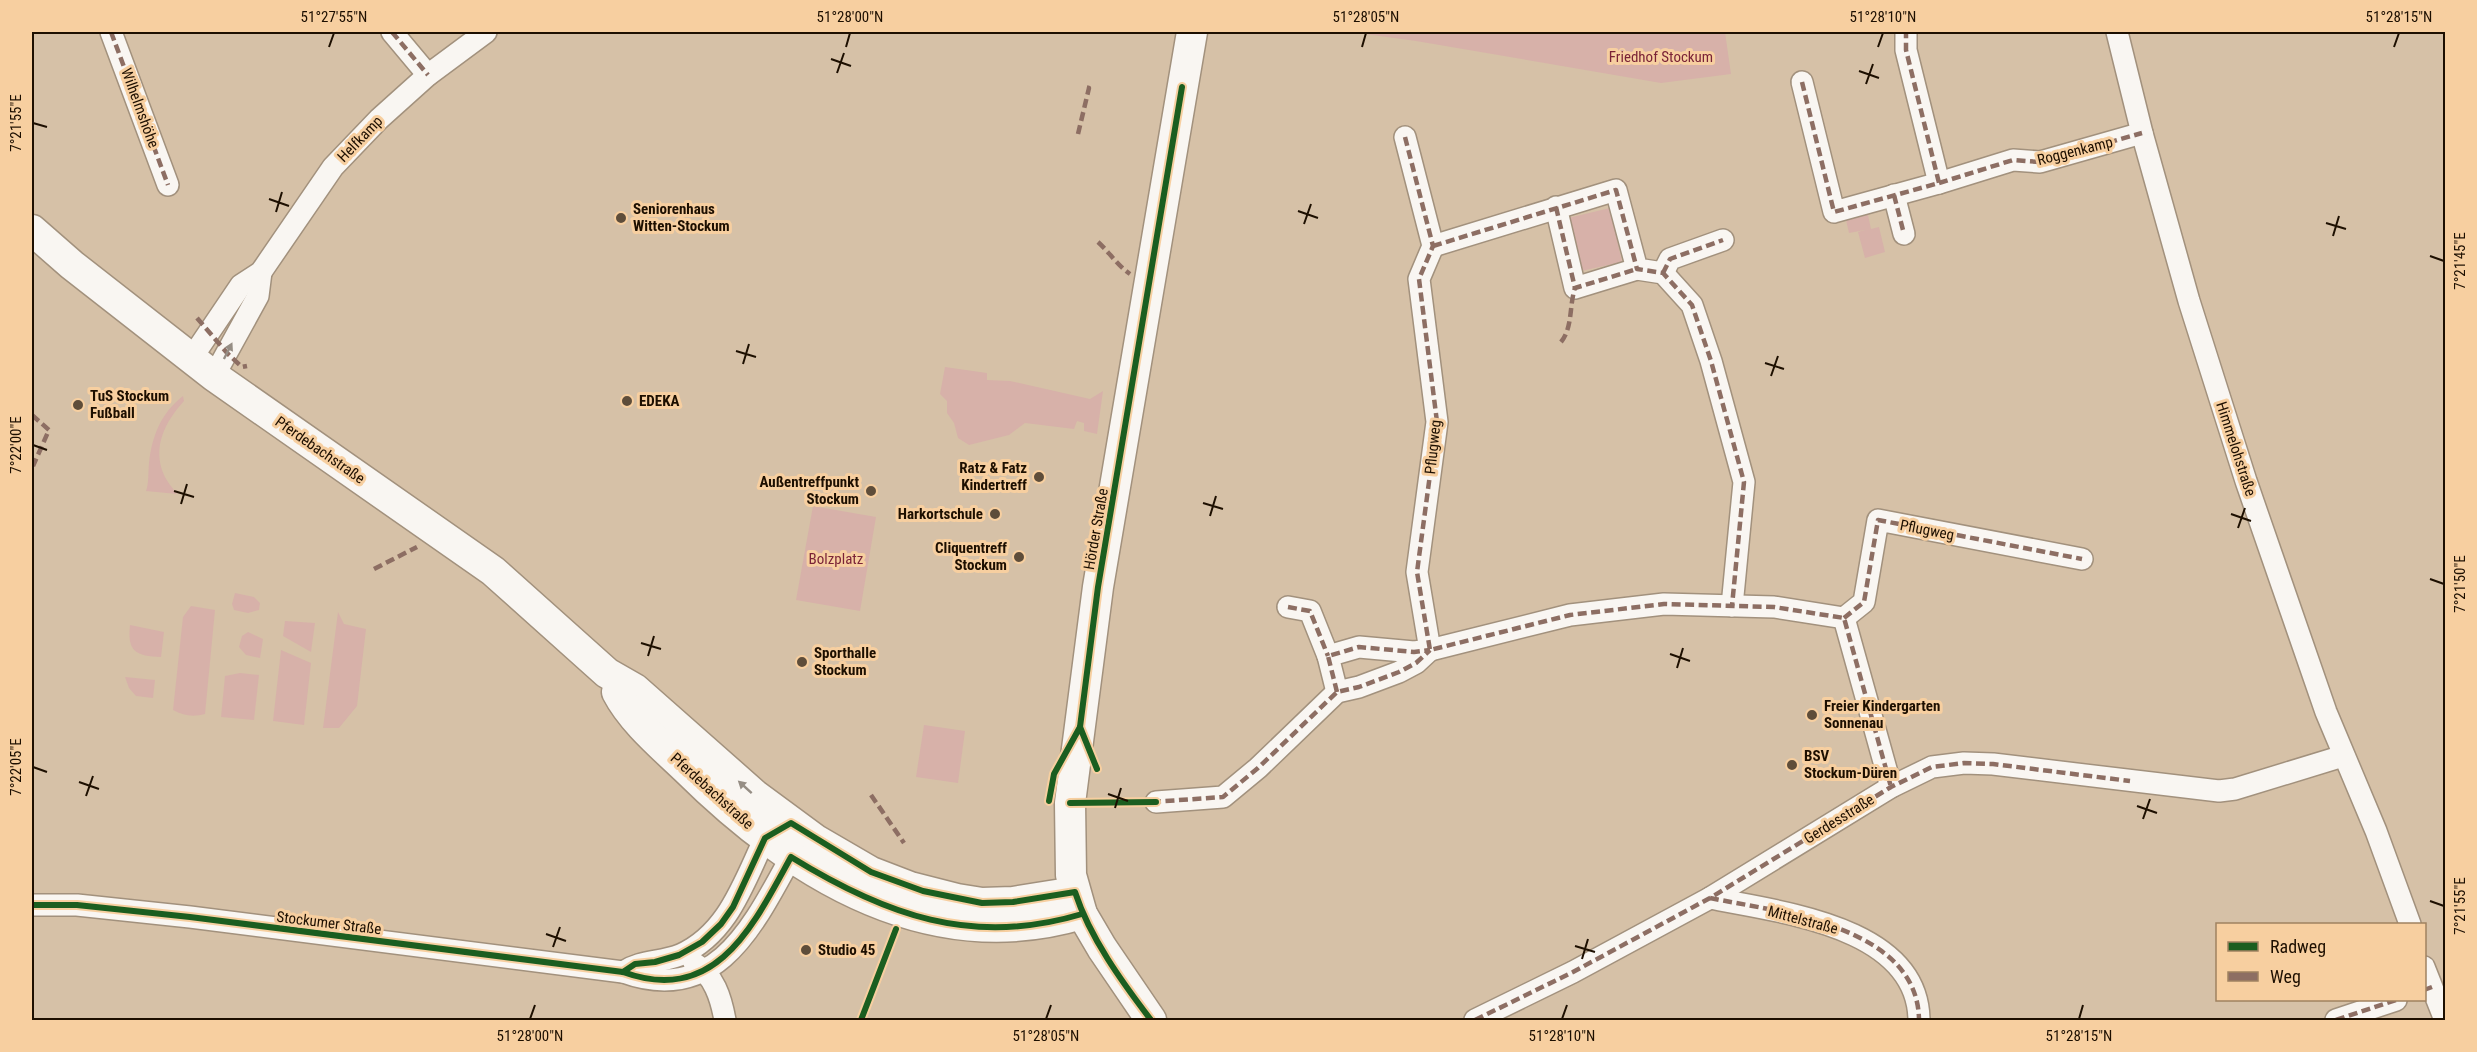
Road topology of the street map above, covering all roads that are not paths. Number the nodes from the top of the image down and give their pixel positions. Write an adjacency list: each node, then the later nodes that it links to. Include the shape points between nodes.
1 (111, 32): 12 (street, Wilhelmshöhe)
2 (392, 32): 7 (street)
3 (486, 32): 7 (street, Helfkamp)
4 (1192, 32): 37 (main road, Hörder Straße, via 1089,652 1070,803 1069,860)
5 (1906, 32): 11 (street, via 1906,50)
6 (2117, 32): 9 (street, Himmelohstraße)
7 (428, 75): 21 (street, Helfkamp, via 333,167 261,272 241,285)
8 (1802, 82): 13 (street, Roggenkamp, via 1834,212)
9 (2142, 133): 11 (street, Roggenkamp, via 2040,162 2013,160); 30 (street, Himmelohstraße, via 2238,459)
10 (1405, 137): 18 (street)
11 (1939, 183): 13 (street, Roggenkamp)
12 (168, 185)
13 (1894, 195): 16 (street)
14 (1556, 207): 18 (street); 19 (street, via 1616,190); 19 (street, via 1575,288)
15 (32, 230): 21 (main road, Pferdebachstraße)
16 (1904, 234)
17 (1723, 240): 20 (street, via 1670,260)
18 (1433, 246): 26 (street, Pflugweg, via 1419,279 1437,422 1417,572)
19 (1637, 269): 20 (street)
20 (1663, 273): 23 (street, via 1692,305 1744,482)
21 (202, 368): 28 (main road, Pferdebachstraße, via 493,571)
22 (2082, 559): 25 (street, Pflugweg, via 1878,520 1864,602)
23 (1732, 606): 25 (street, via 1774,607); 26 (street, via 1664,604 1570,615)
24 (1288, 607): 27 (street, via 1310,611)
25 (1844, 618): 31 (street)
26 (1430, 650): 27 (street, via 1359,647); 29 (street, via 1399,672)
27 (1328, 656): 29 (street)
28 (607, 674): 33 (main road, Pferdebachstraße, one-way to 28, via 635,689); 34 (main road, Pferdebachstraße, via 621,700 654,738 718,801)
29 (1337, 692): 32 (street, via 1223,797)
30 (2343, 756): 31 (street, Gerdesstraße, via 2219,791 1964,763 1932,767); 39 (street, Himmelohstraße, via 2376,831)
31 (1891, 787): 36 (street, Gerdesstraße)
32 (1156, 802)
33 (791, 823): 34 (main road); 35 (main road); 37 (main road, Pferdebachstraße, via 871,872 923,891 982,903)
34 (765, 838): 35 (main road, Pferdebachstraße); 40 (street, Stockumer Straße, via 721,924)
35 (791, 857): 37 (main road, Pferdebachstraße, via 875,903 931,921 1005,927 1049,923); 41 (street, Stockumer Straße, via 758,917 722,958)
36 (1710, 898): 47 (street, Gerdesstraße); 48 (street, Mittelstraße, via 1823,922 1861,939 1901,969 1913,991)
37 (1078, 903): 46 (main road, Hörder Straße, via 1102,948)
38 (32, 905): 42 (street, Stockumer Straße, via 77,905 190,917)
39 (2409, 923)
40 (680, 955): 41 (street); 42 (street, Stockumer Straße, via 635,964)
41 (706, 970): 42 (street, Stockumer Straße, via 670,981); 45 (street, via 721,998)
42 (623, 972)
43 (2428, 988): 50 (street)
44 (2390, 1001): 49 (street)
45 (725, 1020)
46 (1151, 1020)
47 (1475, 1020)
48 (1919, 1020)
49 (2336, 1020)
50 (2445, 1020)

